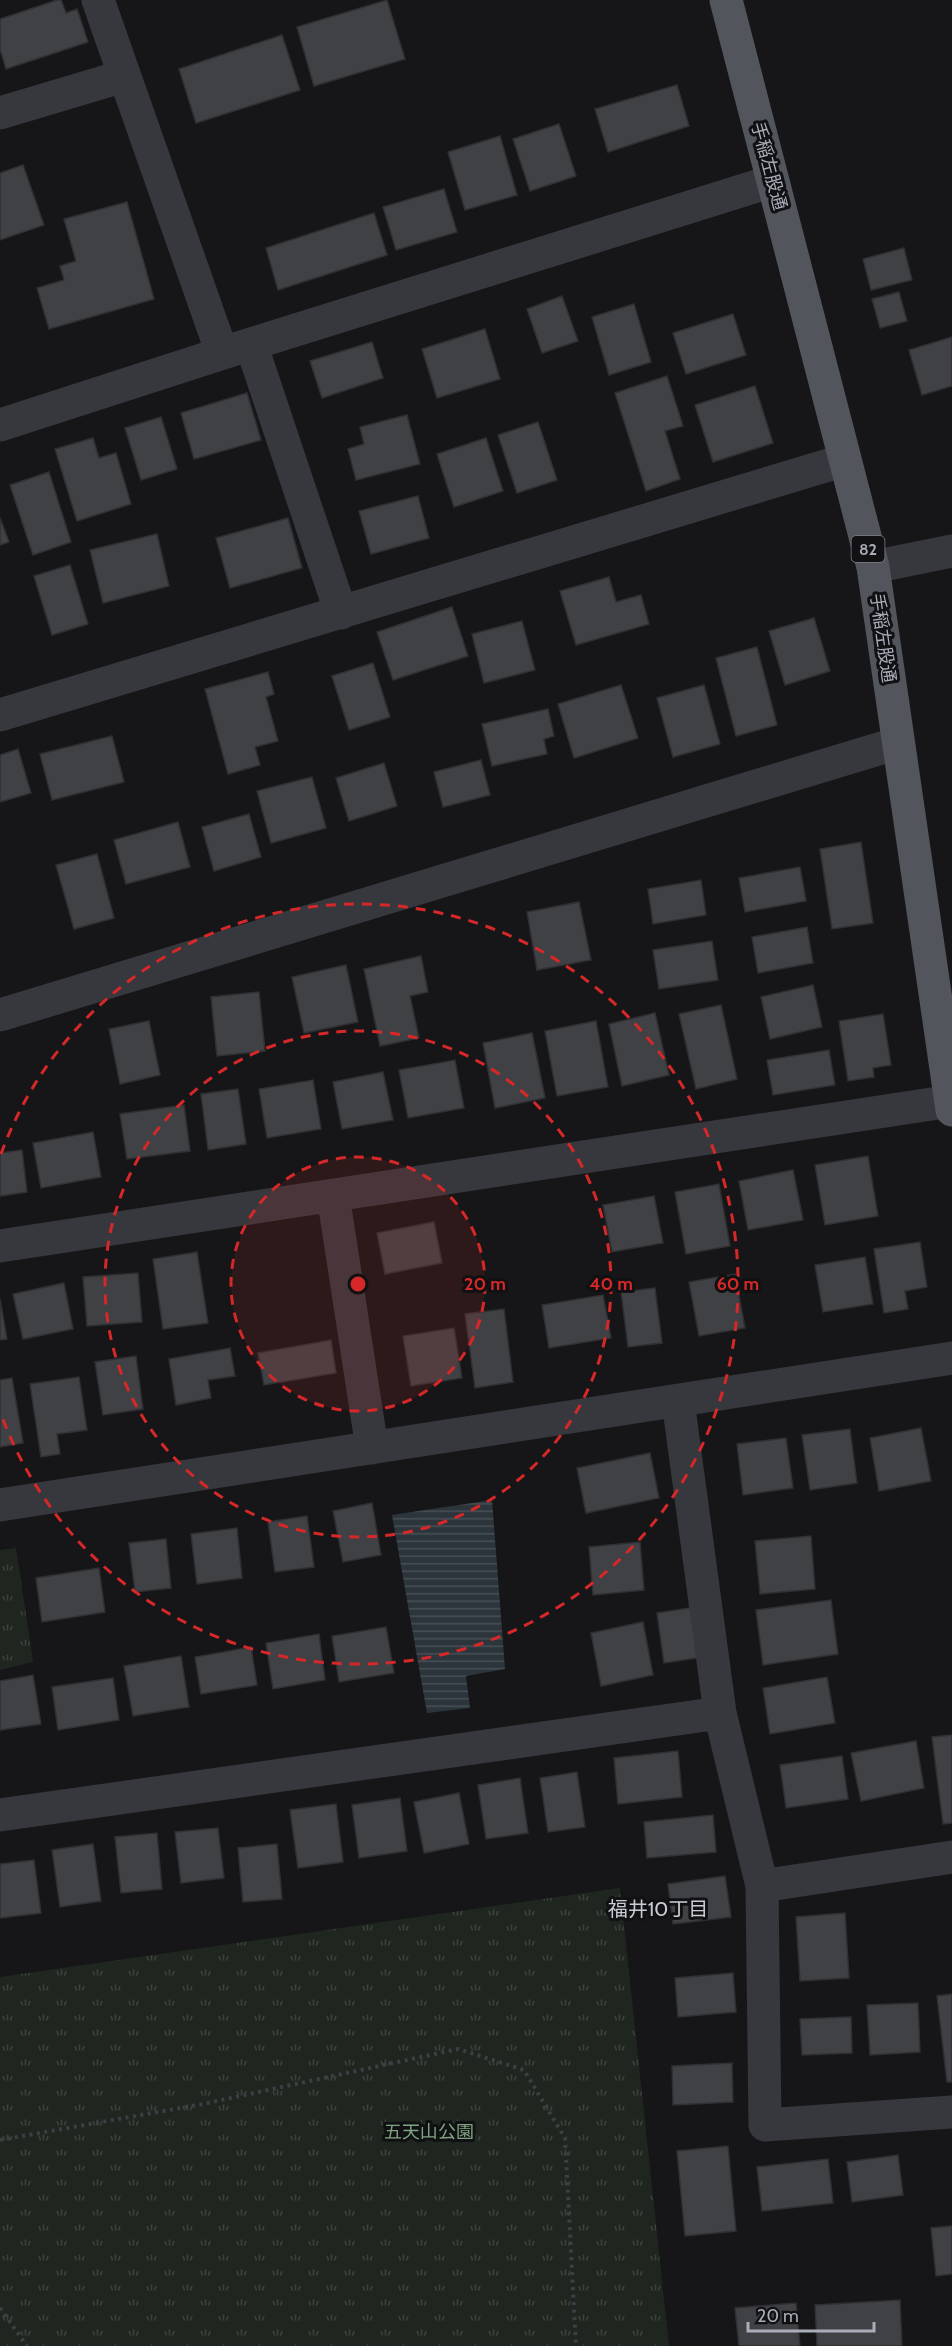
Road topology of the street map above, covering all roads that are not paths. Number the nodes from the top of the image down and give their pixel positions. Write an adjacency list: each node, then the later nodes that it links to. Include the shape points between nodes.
1 (98, 0): 3 (street)
2 (730, 1): 5 (main road, 手稲左股通 / 82)
3 (124, 76): 4 (street); 6 (street)
4 (0, 113)
5 (773, 181): 6 (street); 8 (main road, 手稲左股通 / 82)
6 (237, 348): 7 (street); 11 (street)
7 (0, 425)
8 (845, 460): 10 (main road, 手稲左股通 / 82); 11 (street)
9 (952, 551): 10 (street)
10 (873, 567): 13 (main road, 手稲左股通 / 82)
11 (341, 613): 12 (street)
12 (0, 715)
13 (898, 743): 14 (street); 15 (main road, 手稲左股通 / 82)
14 (0, 1015)
15 (951, 1106): 16 (street)
16 (333, 1196): 17 (street); 20 (street)
17 (0, 1246)
18 (952, 1358): 19 (street)
19 (678, 1401): 20 (street); 22 (street)
20 (372, 1448): 21 (street)
21 (0, 1505)
22 (720, 1713): 23 (street); 25 (street)
23 (0, 1815)
24 (952, 1857): 25 (street)
25 (762, 1886): 26 (street, via 765,2124)
26 (952, 2112)

